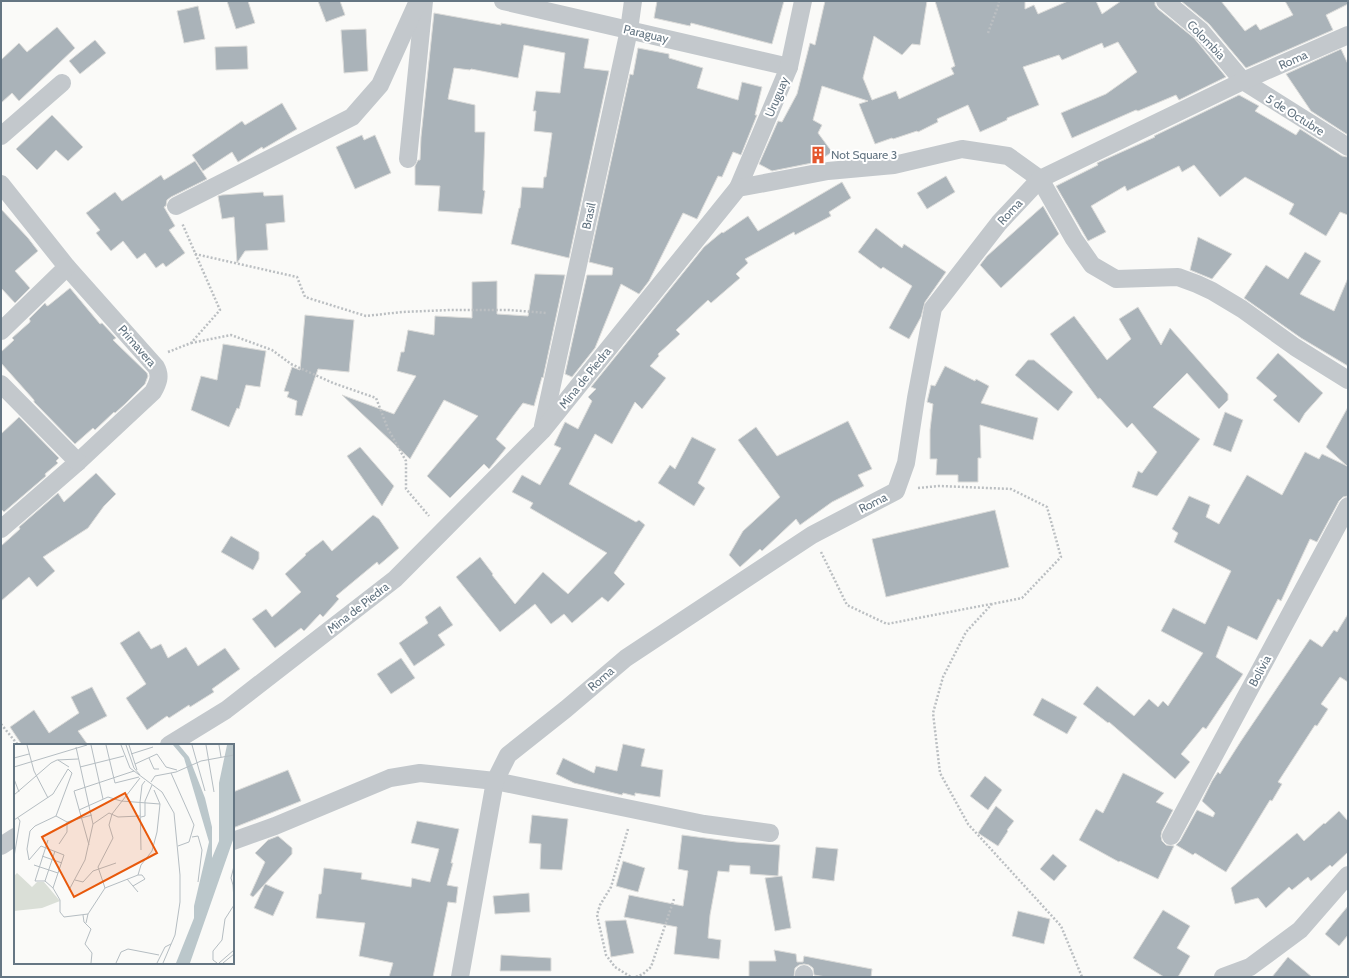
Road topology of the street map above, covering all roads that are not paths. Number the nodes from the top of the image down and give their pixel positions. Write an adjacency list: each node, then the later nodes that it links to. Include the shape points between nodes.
1 (418, 1): 18 (street, via 380,85 352,117)
2 (424, 1): 14 (street)
3 (503, 1): 7 (street, Paraguay)
4 (633, 1): 7 (street, Brasil)
5 (803, 1): 9 (street, Uruguay)
6 (1165, 1): 10 (street, Colombia, via 1201,31)
7 (629, 30): 9 (street, Paraguay); 23 (street, Brasil)
8 (1348, 35): 10 (street, Roma)
9 (789, 67): 17 (street, Uruguay)
10 (1243, 81): 13 (street, 5 de Octubre); 15 (street, Roma)
11 (62, 83): 12 (street)
12 (1, 136)
13 (1348, 147)
14 (408, 159)
15 (1040, 180): 17 (street, via 1008,156 962,149 894,165 828,171); 21 (street, via 1092,265 1116,279 1178,277 1202,286 1242,309 1295,347); 28 (street, Roma, via 999,223 933,308 906,463 896,491 812,535 626,658 508,755)
16 (1, 184): 19 (street, Primavera)
17 (738, 188): 23 (street, Mina de Piedra)
18 (176, 206)
19 (67, 267): 20 (street); 24 (street, Primavera, via 159,373 154,392)
20 (1, 331)
21 (1348, 380)
22 (1, 384): 24 (street)
23 (542, 431): 27 (street, Mina de Piedra, via 389,584 226,710)
24 (78, 462): 26 (street, Primavera)
25 (1348, 506): 30 (street, Bolivia)
26 (1, 528)
27 (171, 744)
28 (495, 781): 29 (street, via 704,824); 32 (street, via 420,773 390,778); 35 (street, Roma)
29 (770, 833)
30 (1171, 836)
31 (14, 838): 33 (street)
32 (234, 841)
33 (1, 846)
34 (1348, 875): 36 (street, via 1300,930 1250,967)
35 (460, 977)
36 (1223, 977)

